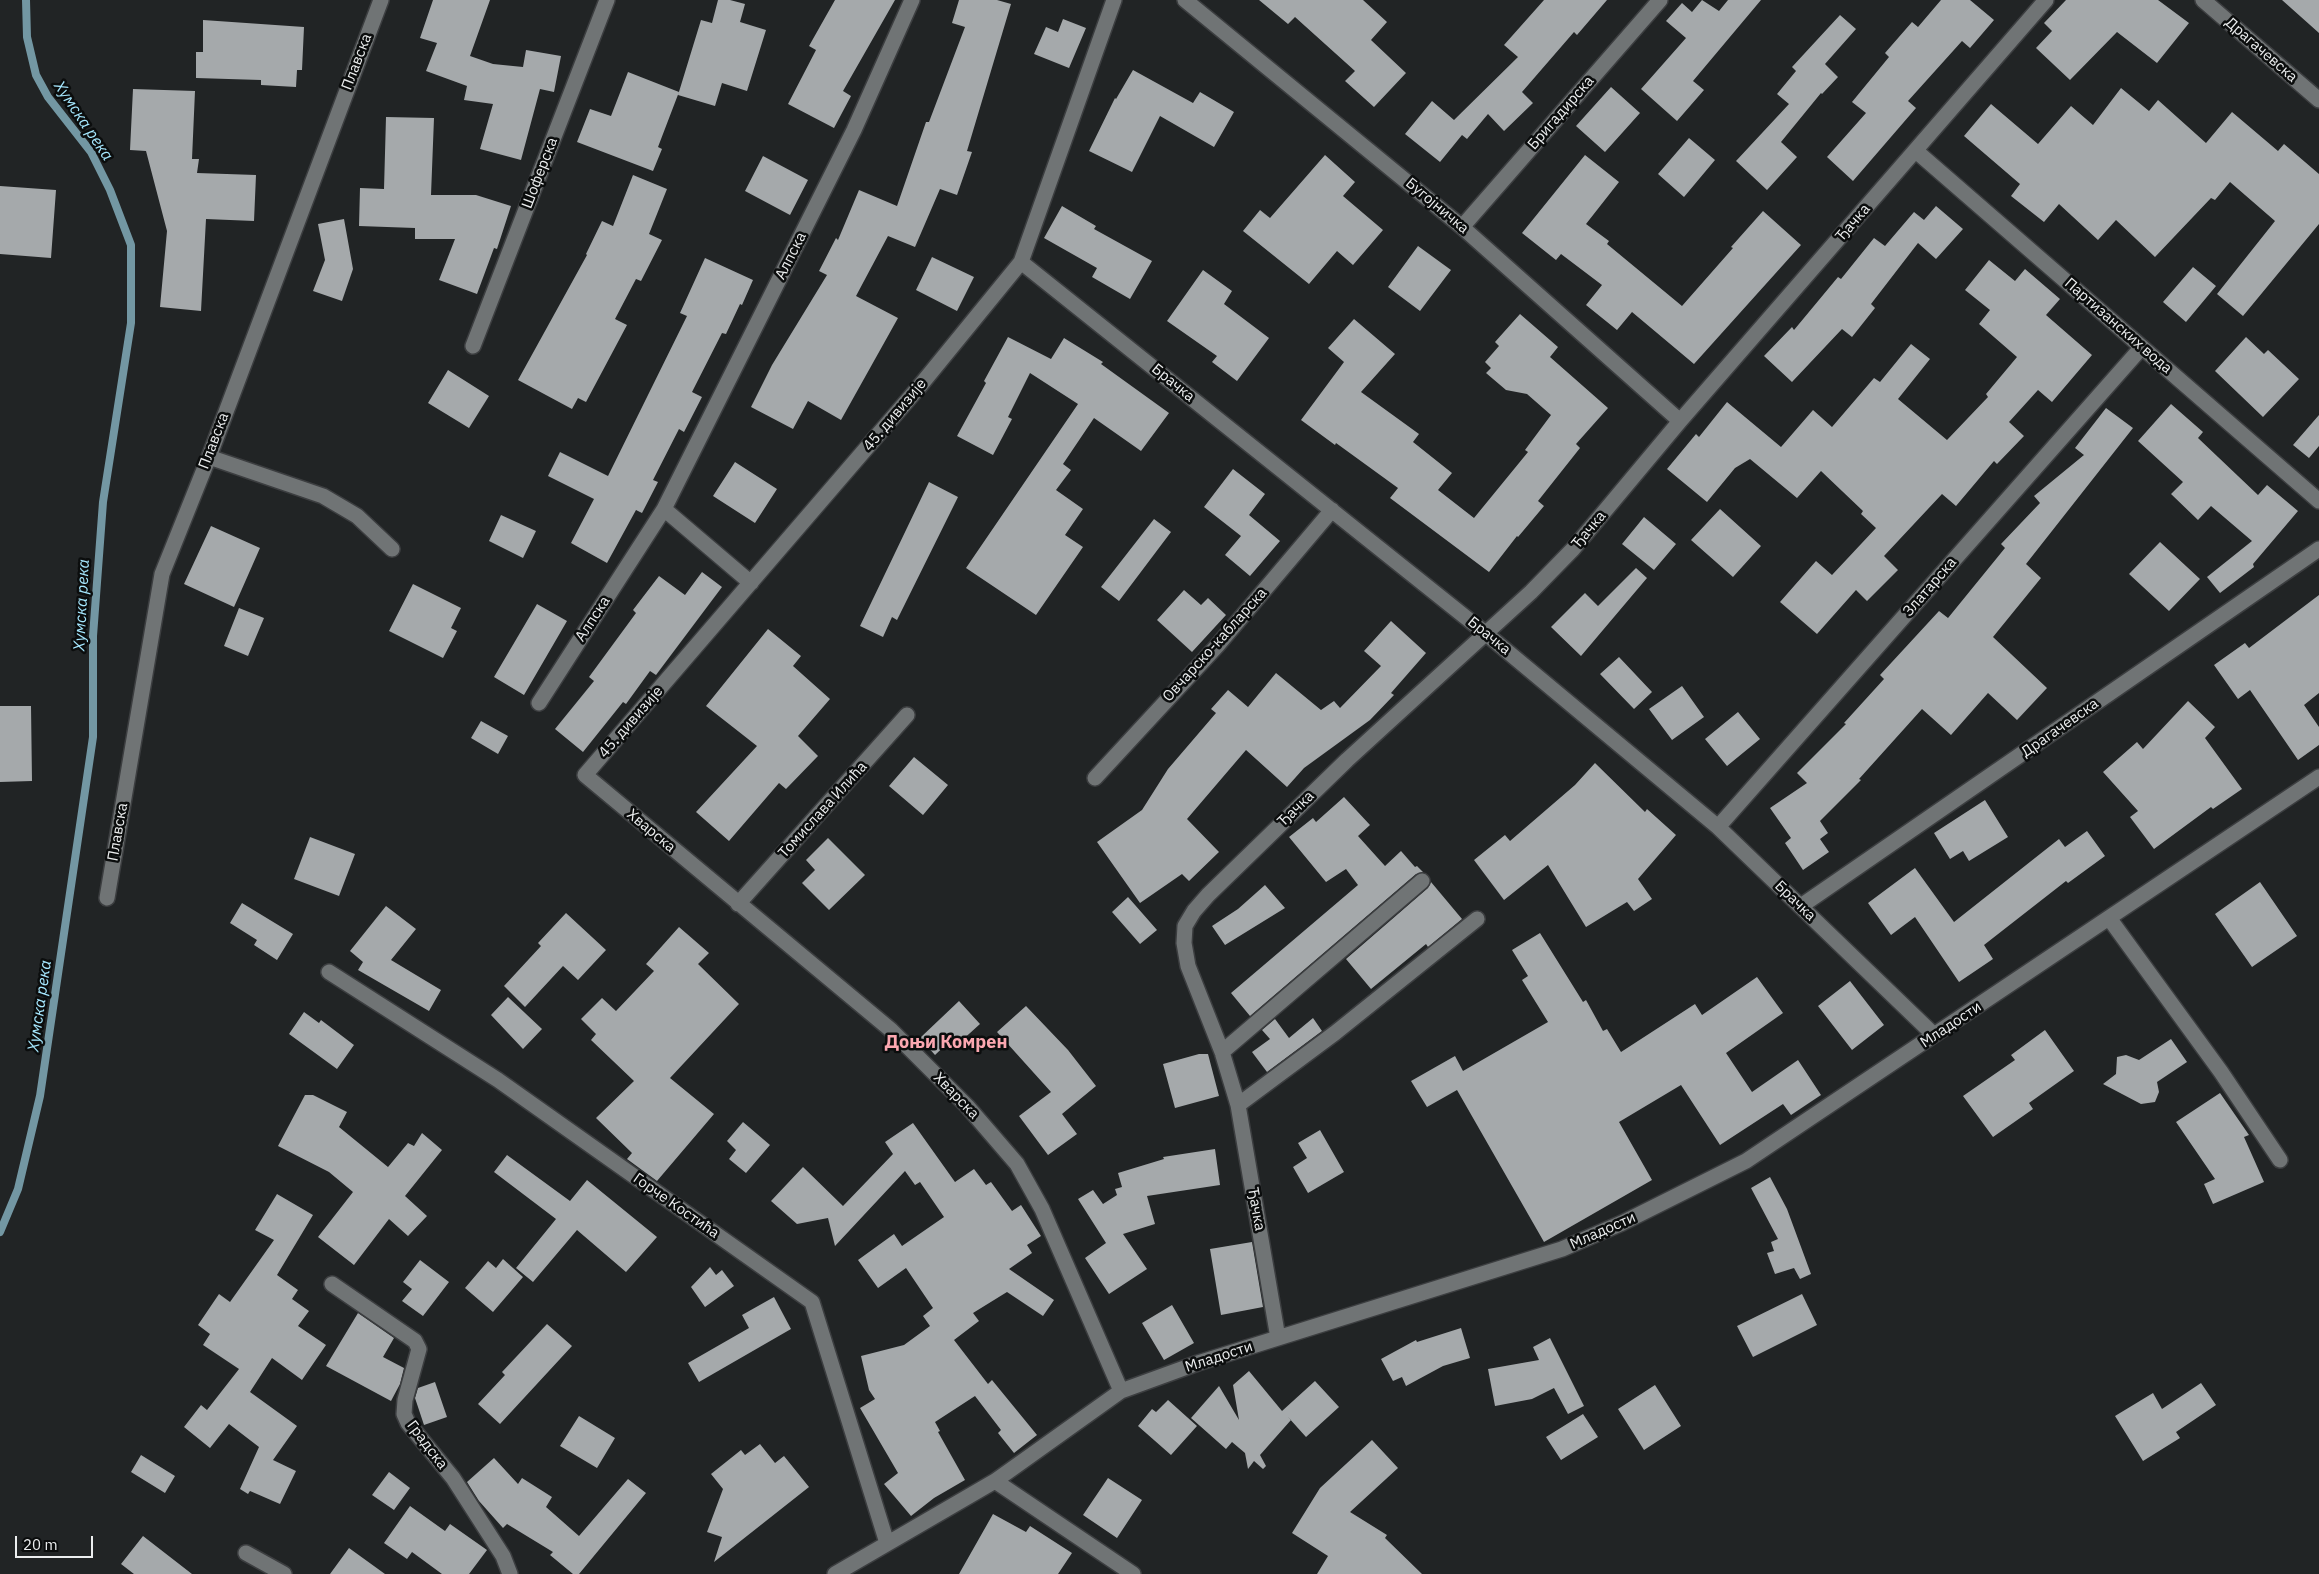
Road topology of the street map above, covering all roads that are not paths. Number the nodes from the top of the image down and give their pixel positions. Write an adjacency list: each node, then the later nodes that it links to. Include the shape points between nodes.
1 (381, 0): 16 (street, Плавска)
2 (607, 0): 13 (street, Шоферска)
3 (912, 0): 18 (street, Алпска, via 854,130)
4 (1114, 0): 12 (street, 45. дивизије)
5 (1185, 0): 11 (street, Бугојничка)
6 (1660, 0): 11 (street, Бригадирска)
7 (2046, 0): 10 (street, Ђачка)
8 (2203, 0): 9 (street, Драгачевска)
9 (2319, 100)
10 (1916, 151): 14 (street, Партизанских вода); 15 (street, Ђачка)
11 (1462, 227): 15 (street, Бугојничка)
12 (1021, 262): 19 (street, Брачка); 22 (street, 45. дивизије)
13 (473, 346)
14 (2142, 347): 17 (street, Партизанских вода); 29 (street, Златарска)
15 (1680, 421): 23 (street, Ђачка, via 1573,549 1531,592)
16 (209, 457): 20 (street, via 323,496 357,516); 31 (street, Плавска, via 162,574)
17 (2319, 501)
18 (664, 509): 22 (street); 24 (street, Алпска)
19 (1332, 510): 23 (street, Брачка); 27 (street, Овчарско-кабларска, via 1217,646)
20 (392, 549)
21 (2319, 549): 33 (street, Драгачевска)
22 (751, 583): 26 (street, 45. дивизије)
23 (1484, 632): 29 (street, Брачка); 38 (street, Ђачка, via 1347,760 1194,911 1185,926 1188,966)
24 (538, 703)
25 (908, 715): 32 (street, Томислава Илића)
26 (585, 776): 32 (street, Хварска)
27 (1095, 778)
28 (2319, 778): 34 (street, Младости)
29 (1718, 827): 33 (street, Брачка)
30 (1422, 881): 38 (street)
31 (107, 898)
32 (738, 904): 43 (street, Хварска, via 891,1030 967,1106 1017,1164 1042,1209)
33 (1801, 906): 37 (street, Брачка)
34 (2109, 918): 37 (street, Младости); 40 (street, via 2221,1072)
35 (1477, 919): 39 (street, via 1335,1033)
36 (329, 972): 45 (street, Горче Костића, via 498,1080 812,1302)
37 (1934, 1035): 42 (street, Младости, via 1746,1161 1622,1223 1536,1258)
38 (1222, 1052): 39 (street, Ђачка)
39 (1238, 1105): 42 (street, Ђачка)
40 (2280, 1160)
41 (332, 1284): 48 (street, Градска, via 415,1341 419,1349 404,1414 452,1478 503,1556)
42 (1278, 1338): 43 (street, Младости)
43 (1121, 1391): 44 (street, Младости)
44 (995, 1481): 45 (street, Младости); 50 (street)
45 (887, 1543): 49 (street, Младости)
46 (246, 1553): 47 (street)
47 (284, 1574)
48 (510, 1574)
49 (835, 1574)
50 (1133, 1574)

